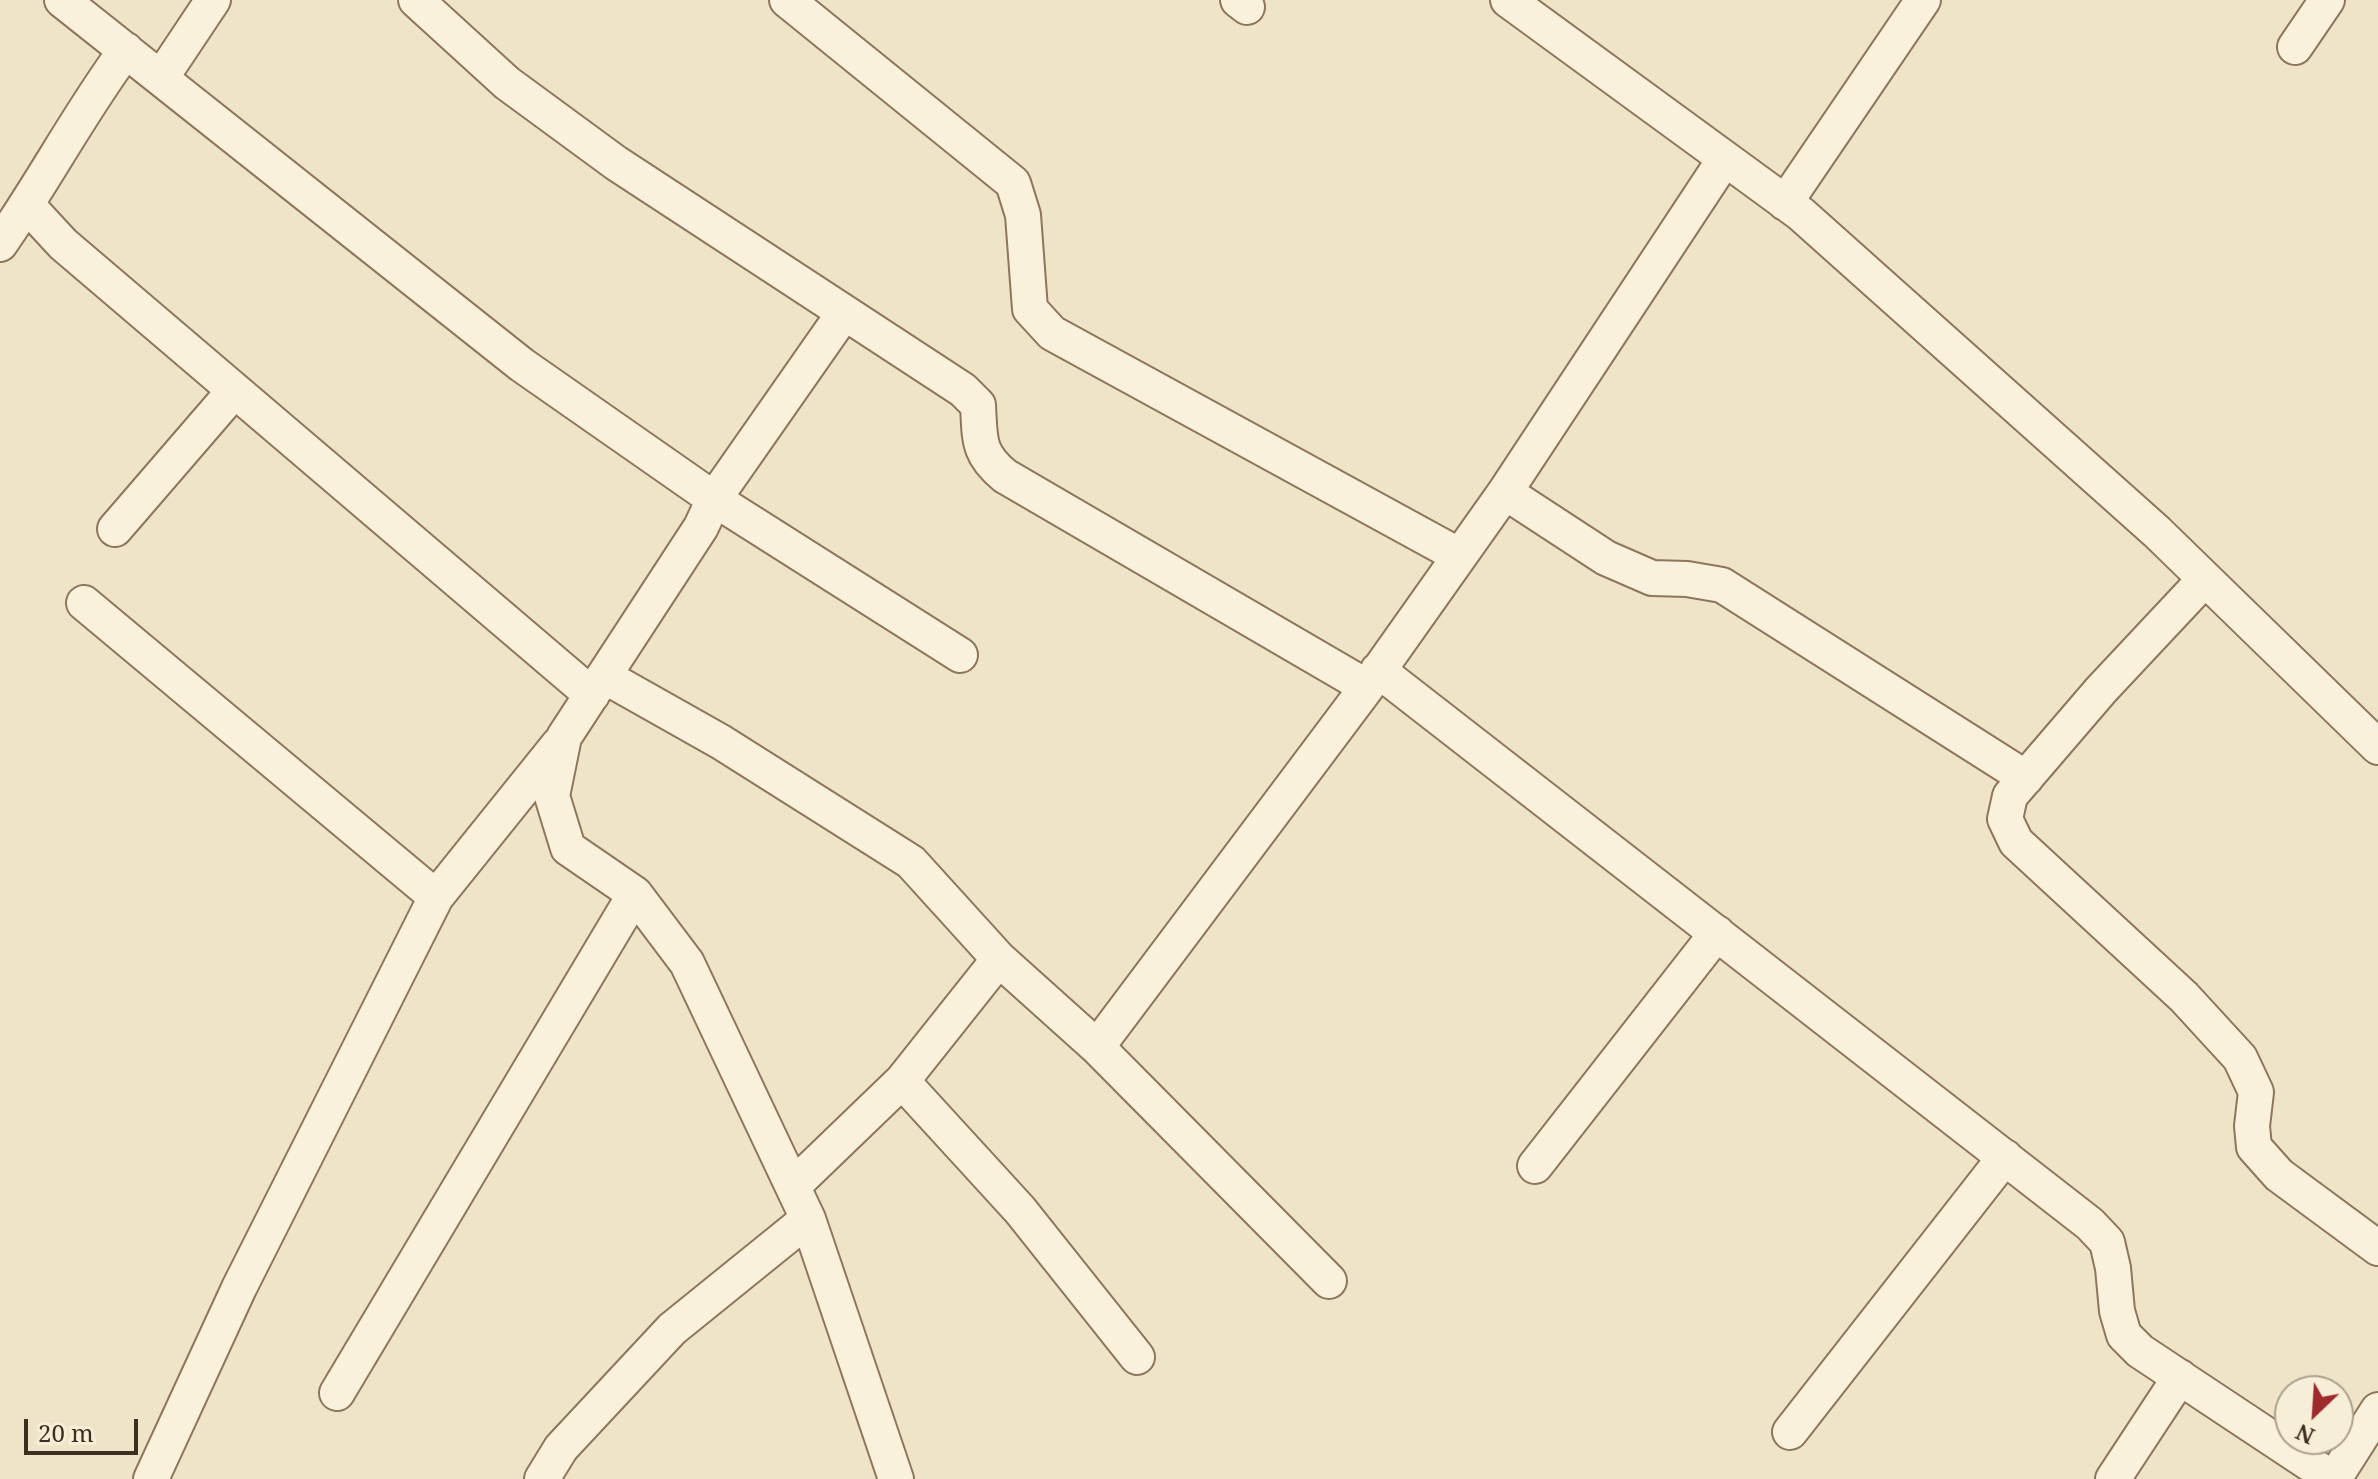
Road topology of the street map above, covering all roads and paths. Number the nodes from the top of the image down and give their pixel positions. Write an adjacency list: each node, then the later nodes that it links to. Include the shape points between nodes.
1 (62, 0): 9 (street)
2 (213, 0): 10 (street)
3 (416, 0): 15 (street, via 519,92 616,163)
4 (787, 0): 20 (street, via 1013,183 1023,215 1030,309 1052,333)
5 (1508, 0): 11 (street)
6 (1923, 0): 12 (street)
7 (2327, 0): 8 (street)
8 (2295, 47)
9 (126, 50): 10 (street); 13 (street, via 91,96)
10 (161, 78): 18 (street, via 522,365)
11 (1724, 160): 12 (street); 17 (street)
12 (1785, 203): 21 (street)
13 (27, 205): 14 (street); 16 (street, via 63,244)
14 (0, 244)
15 (844, 313): 18 (street); 24 (street, via 978,405 981,447 1005,476)
16 (234, 391): 19 (street); 25 (street)
17 (1505, 492): 20 (street); 28 (street, via 1606,558 1652,578 1722,585)
18 (714, 499): 23 (street); 25 (street)
19 (115, 529)
20 (1458, 555): 24 (street)
21 (2205, 579): 27 (street); 28 (street)
22 (84, 603): 30 (street)
23 (960, 655)
24 (1373, 678): 31 (street); 33 (street)
25 (598, 686): 26 (street); 32 (street, via 721,742 911,862)
26 (564, 737): 29 (street, via 552,796 568,848); 30 (street)
27 (2378, 747)
28 (2026, 778): 39 (street, via 2010,796 2005,819 2016,842 2184,997 2240,1058 2256,1092 2254,1147 2279,1175)
29 (635, 894): 37 (street, via 687,963); 43 (street)
30 (436, 897): 46 (street, via 239,1288)
31 (1717, 933): 35 (street); 36 (street)
32 (999, 959): 33 (street); 34 (street)
33 (1097, 1047): 40 (street)
34 (902, 1081): 37 (street); 41 (street, via 1020,1210)
35 (2005, 1157): 42 (street, via 2107,1242 2124,1335); 45 (street)
36 (1535, 1166)
37 (793, 1186): 38 (street)
38 (808, 1219): 47 (street, via 672,1329 561,1448); 48 (street)
39 (2378, 1248)
40 (1329, 1281)
41 (1137, 1357)
42 (2180, 1377): 49 (street); 50 (street)
43 (337, 1393)
44 (2378, 1410): 50 (street)
45 (1790, 1432)
46 (151, 1479)
47 (542, 1479)
48 (896, 1479)
49 (2113, 1479)
50 (2334, 1479)

